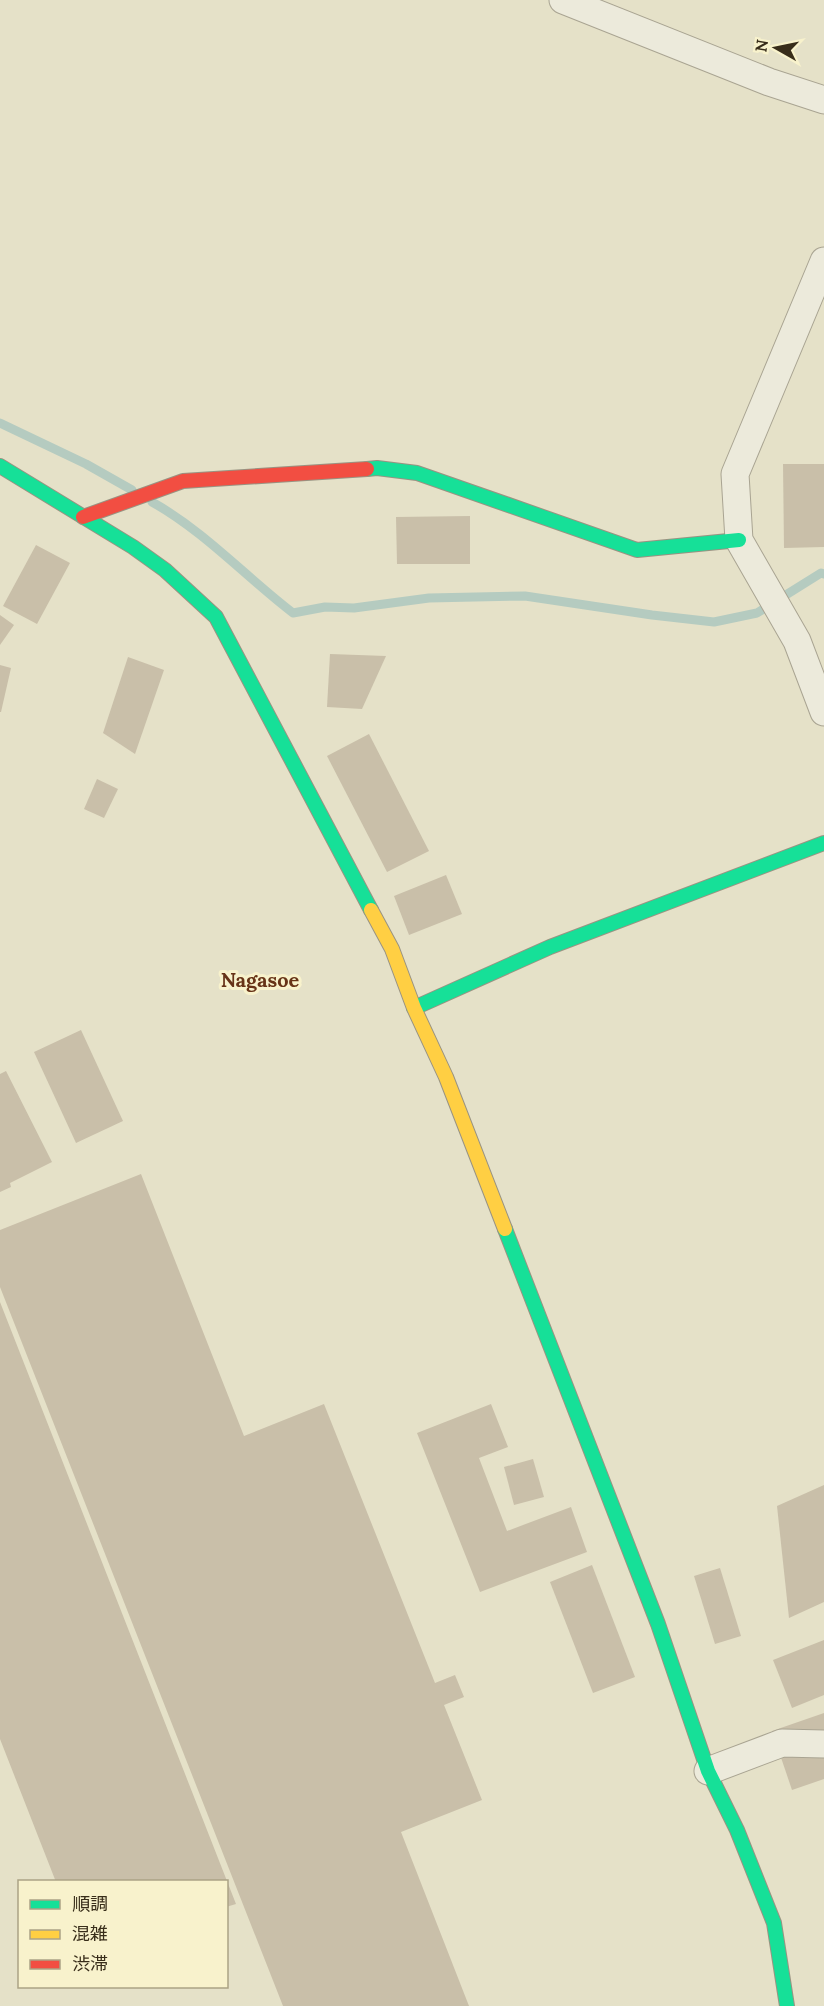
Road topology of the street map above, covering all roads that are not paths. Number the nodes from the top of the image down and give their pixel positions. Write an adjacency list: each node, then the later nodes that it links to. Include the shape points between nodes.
1 (562, 0): 2 (street)
2 (824, 100)
3 (824, 261): 6 (street, via 735,474)
4 (0, 466): 5 (street)
5 (83, 517): 6 (street, via 183,481 376,468 417,473 637,550); 9 (street, via 165,570 216,617 392,949)
6 (739, 540): 7 (street, via 797,641)
7 (824, 712)
8 (824, 843): 9 (street, via 550,947)
9 (414, 1008): 11 (street, via 446,1077 645,1591)
10 (824, 1744): 11 (street, via 782,1743)
11 (708, 1771): 12 (street, via 737,1830 774,1923)
12 (787, 2006)

